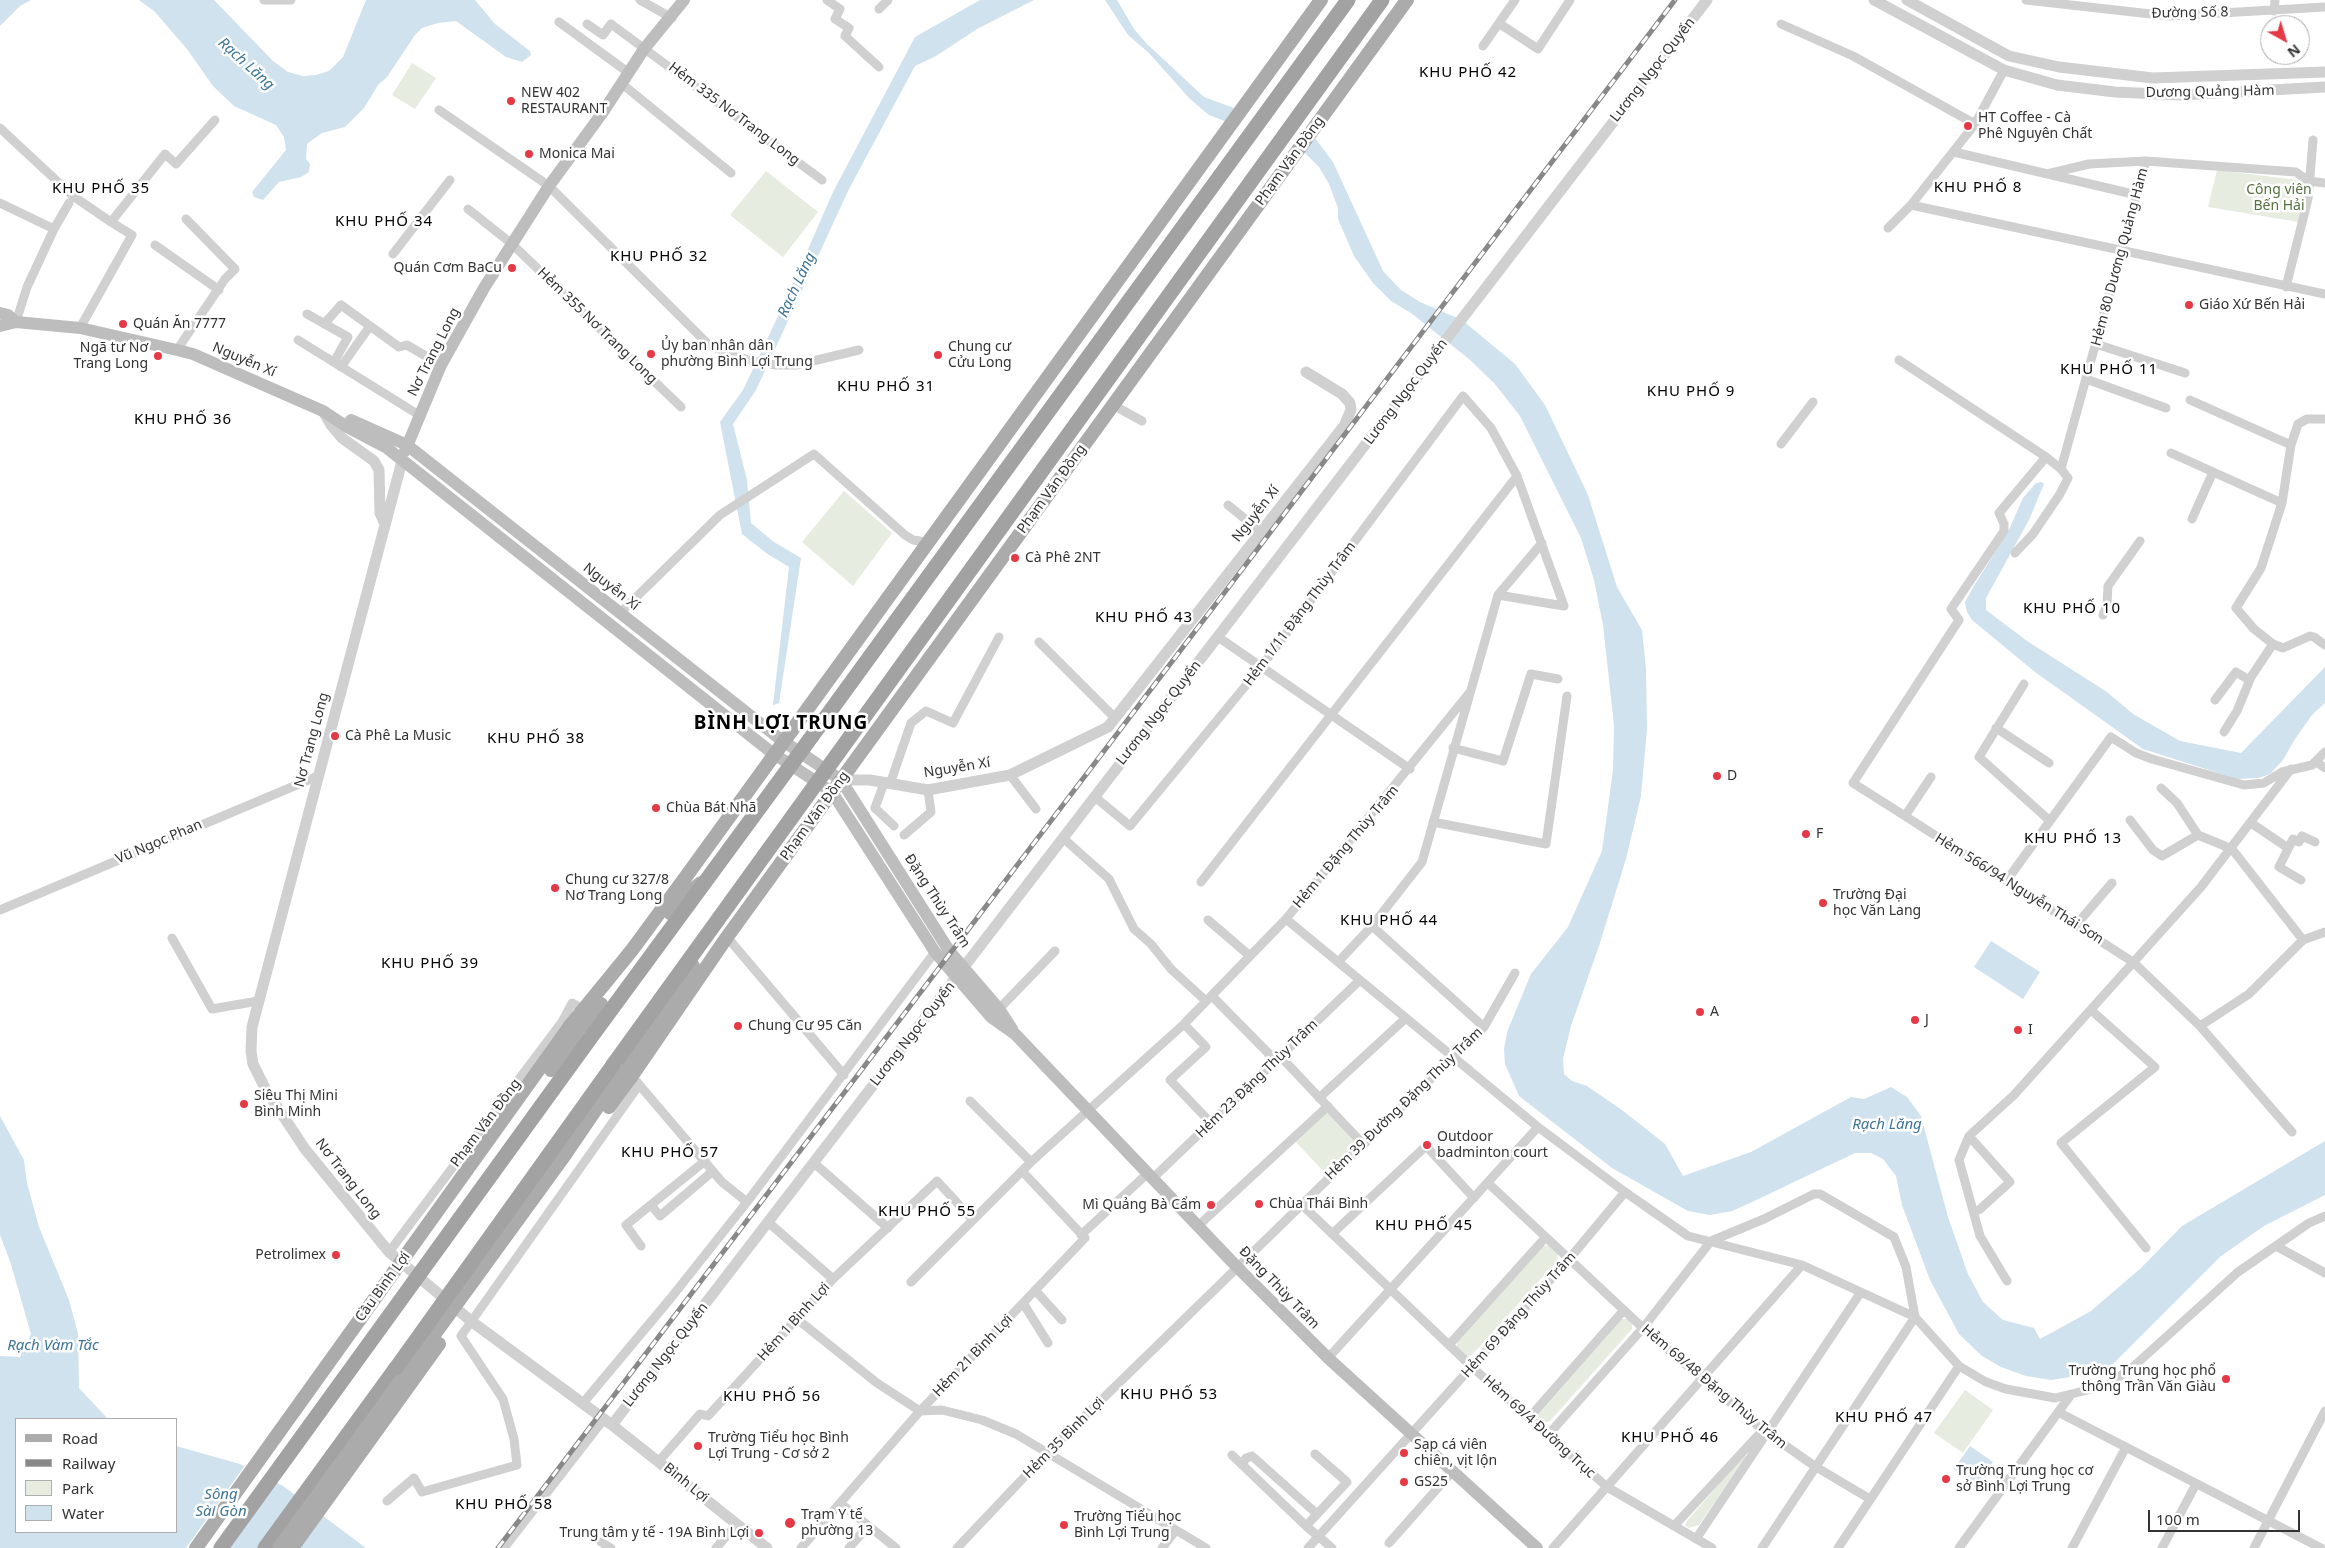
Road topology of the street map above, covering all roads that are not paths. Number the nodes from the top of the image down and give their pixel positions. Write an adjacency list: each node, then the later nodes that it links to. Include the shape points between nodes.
1 (264, 0): 2 (street)
2 (291, 0)
3 (640, 0): 21 (street)
4 (684, 0): 21 (main road, Nơ Trang Long)
5 (827, 0): 29 (street, via 840,9 835,19 849,28 845,36)
6 (888, 0): 19 (street)
7 (1321, 0): 106 (main road, Phạm Văn Đồng)
8 (1348, 0): 112 (highway)
9 (1382, 0): 139 (highway, Phạm Văn Đồng)
10 (1407, 0): 83 (main road, Phạm Văn Đồng)
11 (1515, 0): 24 (street)
12 (1570, 0): 24 (street, via 1538,49)
13 (1707, 0): 114 (street, Lương Ngọc Quyến)
14 (1874, 0): 30 (street, Dương Quảng Hàm)
15 (1907, 0): 28 (street, Dương Quảng Hàm)
16 (2026, 0): 20 (street, Đường Số 8, via 2168,16)
17 (2275, 0): 20 (street)
18 (2325, 7): 20 (street, Đường Số 8)
19 (879, 9)
20 (2274, 11)
21 (672, 18): 27 (main road, Nơ Trang Long)
22 (559, 22): 32 (street)
23 (587, 24): 27 (street, Hẻm 335 Nơ Trang Long, via 603,35 611,24)
24 (1500, 24): 26 (street)
25 (1781, 24): 36 (street, via 1854,56)
26 (1483, 46)
27 (646, 48): 32 (main road, Nơ Trang Long); 44 (street, Hẻm 335 Nơ Trang Long)
28 (2009, 56): 30 (street); 31 (street, Dương Quảng Hàm, via 2059,67 2153,78)
29 (879, 67)
30 (2004, 70): 33 (street, Dương Quảng Hàm, via 2057,85 2155,95); 36 (street)
31 (2325, 72)
32 (625, 78): 41 (street); 47 (main road, Nơ Trang Long)
33 (2325, 87)
34 (438, 110): 47 (street)
35 (215, 120): 54 (street, via 176,164 165,154)
36 (1976, 124): 39 (street)
37 (0, 128): 54 (street, via 74,196)
38 (2313, 140): 45 (street)
39 (1954, 152): 42 (street); 51 (street)
40 (2146, 160): 42 (street, via 2089,164); 45 (street, via 2296,172); 48 (street, Hẻm 80 Dương Quảng Hàm)
41 (731, 173)
42 (2047, 174): 48 (street)
43 (450, 180): 60 (street)
44 (822, 180)
45 (2308, 181): 46 (street); 61 (street, via 2308,199)
46 (2325, 183)
47 (549, 186): 57 (main road, Nơ Trang Long); 74 (street, via 710,346 748,360 776,365 796,365)
48 (2137, 195): 59 (street, Hẻm 80 Dương Quảng Hàm)
49 (69, 202): 56 (street)
50 (0, 203): 56 (street)
51 (1911, 204): 55 (street); 59 (street)
52 (468, 209): 57 (street, Hẻm 355 Nơ Trang Long)
53 (186, 219): 62 (street, via 235,269)
54 (111, 222): 70 (street, via 132,235)
55 (1888, 228)
56 (54, 229): 66 (street, via 27,287)
57 (512, 244): 77 (main road, Nơ Trang Long); 84 (street, Hẻm 355 Nơ Trang Long)
58 (155, 245): 62 (street)
59 (2121, 251): 61 (street); 72 (street, Hẻm 80 Dương Quảng Hàm)
60 (393, 254)
61 (2286, 287): 63 (street)
62 (219, 290): 73 (street)
63 (2325, 294)
64 (0, 313): 66 (main road, Nguyễn Xí)
65 (307, 314): 67 (street)
66 (16, 322): 68 (main road, Nguyễn Xí); 70 (main road, Nguyễn Xí)
67 (324, 324): 69 (street, via 341,305); 76 (street, via 348,337)
68 (0, 326)
69 (370, 326): 76 (street); 77 (street, via 398,347 407,345)
70 (80, 328): 73 (main road, Nguyễn Xí)
71 (298, 340): 76 (street)
72 (2096, 344): 79 (street); 80 (street, Hẻm 80 Dương Quảng Hàm)
73 (177, 350): 86 (main road, Nguyễn Xí)
74 (860, 350)
75 (1899, 360): 95 (street)
76 (338, 365): 87 (street)
77 (441, 365): 87 (main road, Nơ Trang Long)
78 (1306, 372): 104 (street, Nguyễn Xí, via 1342,394 1350,403 1351,410 1344,426)
79 (2185, 373)
80 (2086, 379): 85 (street); 97 (street, Hẻm 80 Dương Quảng Hàm)
81 (2190, 400): 93 (street)
82 (1813, 402): 91 (street)
83 (1113, 405): 90 (street); 145 (main road, Phạm Văn Đồng)
84 (681, 407)
85 (2166, 408)
86 (323, 410): 88 (main road, Nguyễn Xí); 103 (street, via 342,438 369,456 379,470 380,513)
87 (419, 415): 92 (main road, Nơ Trang Long)
88 (339, 419): 92 (main road, Nguyễn Xí, via 351,420); 96 (main road, Nguyễn Xí)
89 (2325, 419): 93 (street, via 2303,420 2298,424)
90 (1142, 421)
91 (1781, 444)
92 (407, 445): 96 (main road, Nơ Trang Long); 111 (main road, Nguyễn Xí)
93 (2291, 445): 100 (street)
94 (2171, 453): 98 (street)
95 (2046, 457): 97 (street); 153 (street, Hẻm 566/94 Nguyễn Thái Sơn, via 1999,513 2004,531 1951,609 1960,620 1853,783)
96 (402, 461): 103 (street, Nơ Trang Long); 134 (main road, Nguyễn Xí)
97 (2061, 469): 108 (street, Hẻm 80 Dương Quảng Hàm, via 2068,480 2033,534)
98 (2213, 472): 100 (street); 102 (street)
99 (1517, 476): 107 (street); 119 (street, Hẻm 1/11 Đặng Thùy Trâm, via 1491,428 1463,396); 126 (street)
100 (2282, 503): 117 (street, via 2261,568 2236,608)
101 (1228, 505): 104 (street)
102 (2192, 519)
103 (384, 523): 143 (street, Nơ Trang Long)
104 (1261, 532): 127 (street, Nguyễn Xí)
105 (2140, 541): 113 (street, via 2108,586)
106 (927, 542): 110 (main road, Phạm Văn Đồng); 111 (street, via 905,535 814,454 720,515)
107 (1542, 543): 109 (street, Hẻm 1 Đặng Thùy Trâm); 109 (street, via 1564,606)
108 (2015, 553)
109 (1498, 596): 123 (street, Hẻm 1 Đặng Thùy Trâm)
110 (885, 601): 112 (main road); 130 (main road, Phạm Văn Đồng)
111 (620, 613): 130 (main road, Nguyễn Xí)
112 (902, 613): 132 (highway)
113 (2103, 615)
114 (1218, 636): 119 (street); 151 (street, Lương Ngọc Quyến)
115 (999, 637): 147 (street, via 953,723 926,711 910,723)
116 (1039, 642): 127 (street)
117 (2273, 644): 118 (street, via 2283,648 2314,636); 121 (street)
118 (2325, 645)
119 (1262, 666): 126 (street); 151 (street, Hẻm 1/11 Đặng Thùy Trâm, via 1130,826)
120 (1558, 679): 131 (street, via 1531,674 1503,761)
121 (2249, 680): 125 (street, via 2236,672); 129 (street, via 2237,711)
122 (2024, 684): 128 (street)
123 (1470, 692): 131 (street); 140 (street, Hẻm 1 Đặng Thùy Trâm)
124 (1567, 696): 156 (street, via 1546,844)
125 (2214, 700)
126 (1332, 715): 140 (street); 167 (street)
127 (1115, 718): 142 (street, Nguyễn Xí, via 1108,727)
128 (1996, 728): 136 (street); 155 (street, via 1979,757)
129 (2224, 732)
130 (784, 741): 132 (main road, Nguyễn Xí); 134 (main road, Phạm Văn Đồng)
131 (1453, 748): 156 (street)
132 (801, 752): 137 (highway); 139 (main road, Nguyễn Xí)
133 (2325, 752): 135 (street)
134 (774, 754): 137 (main road, Nguyễn Xí); 189 (main road, Phạm Văn Đồng, via 632,950)
135 (2316, 762): 138 (street); 141 (street)
136 (2049, 763)
137 (791, 765): 146 (main road, Nguyễn Xí); 196 (highway, via 709,876)
138 (2325, 768)
139 (825, 769): 145 (main road, Nguyễn Xí); 146 (highway, Phạm Văn Đồng)
140 (1410, 769): 170 (street, Hẻm 1 Đặng Thùy Trâm)
141 (2291, 769): 155 (street, via 2264,783 2244,785 2152,759 2111,737); 157 (street)
142 (1010, 775): 149 (street, Nguyễn Xí); 152 (street)
143 (318, 776): 169 (street, Vũ Ngọc Phan); 188 (street, Nơ Trang Long)
144 (1932, 777): 153 (street)
145 (841, 780): 147 (street, Nguyễn Xí, via 870,780); 150 (main road, Phạm Văn Đồng); 184 (main road, Đặng Thùy Trâm)
146 (816, 782): 150 (main road, Nguyễn Xí); 172 (highway, Phạm Văn Đồng)
147 (887, 784): 149 (street, Nguyễn Xí); 158 (street, via 875,808)
148 (2161, 788): 160 (street, via 2177,802)
149 (928, 790): 159 (street, via 931,812)
150 (832, 792): 176 (main road, Phạm Văn Đồng); 180 (main road, Đặng Thùy Trâm)
151 (1095, 797): 161 (street, Lương Ngọc Quyến)
152 (1036, 808)
153 (1905, 816): 165 (street, Hẻm 566/94 Nguyễn Thái Sơn)
154 (2130, 820): 160 (street, via 2153,850 2162,856)
155 (2050, 821): 165 (street)
156 (1433, 822): 174 (street, via 1422,862)
157 (2251, 823): 163 (street); 164 (street)
158 (894, 826)
159 (904, 835)
160 (2198, 835): 163 (street)
161 (1063, 838): 184 (street, Lương Ngọc Quyến); 187 (street, via 1109,879 1134,929 1171,969)
162 (2315, 842): 164 (street, via 2302,836 2299,842 2293,839)
163 (2232, 848): 178 (street); 183 (street)
164 (2288, 848): 166 (street, via 2279,867)
165 (2007, 880): 173 (street, Hẻm 566/94 Nguyễn Thái Sơn)
166 (2301, 880)
167 (1201, 882)
168 (2112, 883): 173 (street)
169 (0, 910)
170 (1286, 919): 181 (street, Hẻm 1 Đặng Thùy Trâm); 182 (street)
171 (1208, 920): 181 (street)
172 (714, 924): 176 (main road); 200 (highway, Phạm Văn Đồng)
173 (2076, 925): 183 (street, Hẻm 566/94 Nguyễn Thái Sơn)
174 (1372, 926): 182 (street); 195 (street)
175 (2325, 932): 178 (street)
176 (727, 937): 200 (main road, Phạm Văn Đồng); 201 (street)
177 (172, 938): 188 (street, via 212,1009)
178 (2302, 940): 194 (street, via 2249,994)
179 (1055, 950): 190 (street)
180 (935, 952): 184 (main road, Đặng Thùy Trâm); 201 (street)
181 (1250, 956): 187 (street, Hẻm 1 Đặng Thùy Trâm)
182 (1338, 962): 186 (street)
183 (2133, 962): 191 (street); 194 (street, Hẻm 566/94 Nguyễn Thái Sơn)
184 (960, 972): 190 (main road, Đặng Thùy Trâm); 197 (main road, Đặng Thùy Trâm, via 990,1017); 213 (street, Lương Ngọc Quyến)
185 (1515, 973): 195 (street, Hẻm 39 Đường Đặng Thùy Trâm)
186 (1360, 980): 192 (street); 199 (street, Hẻm 23 Đặng Thùy Trâm)
187 (1209, 998): 193 (street, Hẻm 1 Đặng Thùy Trâm); 199 (street)
188 (258, 1001): 236 (street, Nơ Trang Long, via 251,1051 253,1064 266,1090 305,1149)
189 (578, 1006): 196 (main road, Phạm Văn Đồng); 236 (street, Phạm Văn Đồng, via 556,1030)
190 (999, 1009): 197 (main road, Đặng Thùy Trâm)
191 (2091, 1010): 209 (street, via 2014,1095); 235 (street, via 2155,1067 2061,1143)
192 (1406, 1018): 198 (street); 202 (street)
193 (1184, 1024): 205 (street, Hẻm 1 Đặng Thùy Trâm); 206 (street, via 1206,1047 1170,1080)
194 (2200, 1026): 208 (street, Hẻm 566/94 Nguyễn Thái Sơn)
195 (1484, 1027): 198 (street, Hẻm 39 Đường Đặng Thùy Trâm)
196 (579, 1033): 294 (main road, Cầu Bình Lợi, bridge); 295 (main road, Cầu Bình Lợi, bridge, via 476,1170); 296 (highway, Cầu Bình Lợi, bridge)
197 (1015, 1034): 205 (main road, Đặng Thùy Trâm)
198 (1452, 1056): 207 (street); 210 (street, Hẻm 39 Đường Đặng Thùy Trâm)
199 (1278, 1059): 202 (street); 206 (street, Hẻm 23 Đặng Thùy Trâm)
200 (626, 1074): 211 (street); 252 (street, Phạm Văn Đồng); 297 (highway, bridge); 298 (main road, bridge); 299 (main road, bridge)
201 (844, 1075): 220 (street)
202 (1319, 1098): 204 (street)
203 (970, 1102): 212 (street)
204 (1328, 1106): 210 (street); 227 (street)
205 (1089, 1109): 212 (street, Hẻm 1 Đặng Thùy Trâm); 216 (main road, Đặng Thùy Trâm)
206 (1211, 1123): 216 (street, Hẻm 23 Đặng Thùy Trâm)
207 (1538, 1127): 217 (street); 218 (street)
208 (2292, 1132)
209 (1969, 1136): 223 (street, via 2010,1182); 242 (street, via 1959,1160 1980,1236)
210 (1363, 1144): 221 (street, Hẻm 39 Đường Đặng Thùy Trâm)
211 (705, 1161): 214 (street); 222 (street)
212 (1031, 1162): 215 (street, Hẻm 1 Đặng Thùy Trâm)
213 (814, 1163): 226 (street, Lương Ngọc Quyến); 228 (street)
214 (713, 1171): 220 (street); 222 (street, via 660,1216)
215 (1022, 1171): 225 (street, Hẻm 1 Đặng Thùy Trâm); 230 (street)
216 (1151, 1175): 227 (main road, Đặng Thùy Trâm); 230 (street, Hẻm 21 Bình Lợi)
217 (1488, 1182): 219 (street); 231 (street, Hẻm 69/48 Đặng Thùy Trâm)
218 (1625, 1192): 232 (street, via 1688,1236); 237 (street, Hẻm 69 Đặng Thùy Trâm)
219 (1474, 1198): 229 (street, via 1426,1146); 244 (street)
220 (747, 1202): 261 (street)
221 (1301, 1204): 229 (street, Hẻm 69/4 Đường Trục); 239 (street, Hẻm 39 Đường Đặng Thùy Trâm)
222 (651, 1205): 233 (street, via 626,1224)
223 (1979, 1210)
224 (2325, 1216): 234 (street)
225 (973, 1220): 228 (street, Hẻm 1 Bình Lợi, via 936,1181); 243 (street, Hẻm 1 Đặng Thùy Trâm)
226 (768, 1222): 241 (street); 266 (street, Lương Ngọc Quyến)
227 (1198, 1226): 239 (main road, Đặng Thùy Trâm)
228 (888, 1228): 241 (street, Hẻm 1 Bình Lợi)
229 (1332, 1234): 244 (street, Hẻm 69/4 Đường Trục)
230 (1081, 1235): 245 (street, Hẻm 21 Bình Lợi, via 1085,1238)
231 (1545, 1238): 237 (street, Hẻm 69/48 Đặng Thùy Trâm); 255 (street)
232 (1711, 1241): 238 (street); 249 (street, via 1817,1194 1894,1237 1906,1267); 253 (street)
233 (641, 1246)
234 (2276, 1246): 240 (street); 260 (street, via 2238,1272 2122,1376 2108,1385)
235 (2146, 1248)
236 (389, 1252): 252 (street, Nơ Trang Long)
237 (1570, 1258): 248 (street, Hẻm 69/48 Đặng Thùy Trâm); 257 (street, Hẻm 69 Đặng Thùy Trâm)
238 (1802, 1265): 246 (street); 259 (street)
239 (1237, 1267): 256 (main road, Đặng Thùy Trâm); 271 (street, Hẻm 35 Bình Lợi)
240 (2325, 1272)
241 (834, 1279): 250 (street, Hẻm 1 Bình Lợi)
242 (2007, 1281)
243 (911, 1282)
244 (1390, 1288): 255 (street, Hẻm 69/4 Đường Trục); 256 (street)
245 (1035, 1290): 247 (street, Hẻm 21 Bình Lợi); 251 (street)
246 (1861, 1292): 249 (street); 267 (street)
247 (1023, 1303): 254 (street); 262 (street, Hẻm 21 Bình Lợi)
248 (1624, 1310): 253 (street, Hẻm 69/48 Đặng Thùy Trâm); 265 (street)
249 (1916, 1317): 258 (street); 276 (street)
250 (797, 1319): 262 (street, via 877,1383); 274 (street, Hẻm 1 Bình Lợi, via 708,1416 700,1414)
251 (1062, 1320)
252 (470, 1321): 261 (street, Nơ Trang Long); 281 (street, via 461,1336 503,1399 517,1465 422,1492 414,1478)
253 (1644, 1328): 259 (street, Hẻm 69/48 Đặng Thùy Trâm); 268 (street)
254 (1048, 1342)
255 (1449, 1345): 257 (street, Hẻm 69/4 Đường Trục)
256 (1328, 1358): 269 (main road, Đặng Thùy Trâm)
257 (1472, 1366): 265 (street, Hẻm 69/4 Đường Trục); 269 (street, Hẻm 69 Đặng Thùy Trâm)
258 (1959, 1366): 260 (street, via 1986,1382 2006,1389 2056,1398); 280 (street)
259 (1703, 1379): 267 (street, Hẻm 69/48 Đặng Thùy Trâm); 279 (street)
260 (2070, 1396): 263 (street)
261 (583, 1403): 266 (street, Nơ Trang Long)
262 (920, 1411): 271 (street, via 942,1410 982,1420 1016,1434); 282 (street, Hẻm 21 Bình Lợi)
263 (2058, 1412): 270 (street); 317 (street)
264 (2325, 1412): 284 (street)
265 (1529, 1418): 268 (street, Hẻm 69/4 Đường Trục)
266 (608, 1422): 274 (street, Bình Lợi); 300 (street)
267 (1765, 1432): 276 (street, Hẻm 69/48 Đặng Thùy Trâm); 288 (street); 291 (street)
268 (1548, 1435): 279 (street, Hẻm 69/4 Đường Trục)
269 (1411, 1436): 277 (main road, Đặng Thùy Trâm); 290 (street, Hẻm 69 Đặng Thùy Trâm)
270 (2126, 1448): 278 (street); 318 (street)
271 (1047, 1453): 289 (street); 307 (street, Hẻm 35 Bình Lợi)
272 (1315, 1454): 283 (street, via 1347,1482)
273 (1232, 1455): 275 (street)
274 (659, 1461): 285 (street, Bình Lợi)
275 (1242, 1465): 283 (street, via 1246,1458 1252,1456); 287 (street)
276 (1816, 1467): 280 (street, Hẻm 69/48 Đặng Thùy Trâm); 315 (street)
277 (1452, 1472): 293 (street); 312 (main road, Đặng Thùy Trâm)
278 (2196, 1484): 284 (street); 319 (street)
279 (1607, 1487): 288 (street, Hẻm 69/4 Đường Trục); 313 (street)
280 (1870, 1499): 316 (street)
281 (387, 1501)
282 (840, 1503): 286 (street); 304 (street, Hẻm 21 Bình Lợi)
283 (1317, 1514): 287 (street)
284 (2268, 1521): 320 (street); 321 (street)
285 (737, 1524): 302 (street); 303 (street, Bình Lợi)
286 (868, 1526): 305 (street); 306 (street)
287 (1306, 1526): 290 (street)
288 (1674, 1526): 291 (street, Hẻm 69/4 Đường Trục)
289 (1176, 1530): 308 (street); 309 (street)
290 (1318, 1537): 310 (street, Hẻm 69 Đặng Thùy Trâm); 311 (street)
291 (1696, 1539): 314 (street, Hẻm 69/4 Đường Trục)
292 (601, 1542): 301 (street)
293 (1389, 1543)
294 (196, 1548)
295 (206, 1548)
296 (221, 1548)
297 (266, 1548)
298 (279, 1548)
299 (292, 1548)
300 (504, 1548)
301 (611, 1548)
302 (716, 1548)
303 (767, 1548)
304 (801, 1548)
305 (849, 1548)
306 (896, 1548)
307 (957, 1548)
308 (1162, 1548)
309 (1206, 1548)
310 (1308, 1548)
311 (1332, 1548)
312 (1537, 1548)
313 (1553, 1548)
314 (1712, 1548)
315 (1762, 1548)
316 (1838, 1548)
317 (1959, 1548)
318 (2072, 1548)
319 (2162, 1548)
320 (2254, 1548)
321 (2322, 1548)

